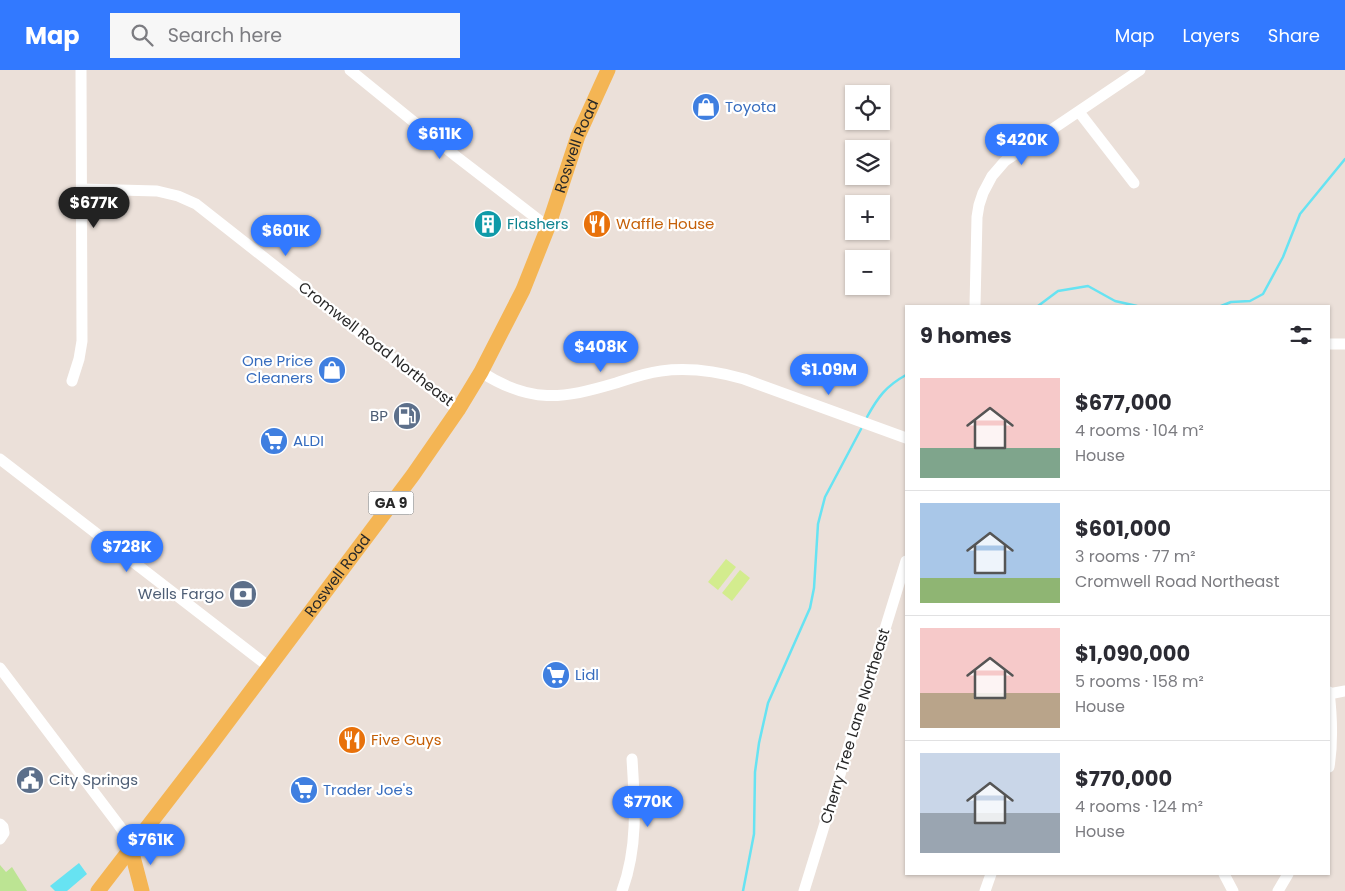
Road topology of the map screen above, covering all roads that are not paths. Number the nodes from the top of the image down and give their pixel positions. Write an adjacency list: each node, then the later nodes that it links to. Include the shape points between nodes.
1 (81, 70): 7 (street)
2 (350, 70): 8 (street)
3 (608, 70): 8 (main road, Roswell Road / GA 9, via 578,136)
4 (1140, 70): 5 (street)
5 (1078, 112): 6 (street); 9 (street, via 1005,162 992,176 983,193 977,217)
6 (1134, 183)
7 (81, 189): 13 (street, via 82,341); 14 (street, Cromwell Road Northeast, via 157,191 196,204)
8 (548, 227): 12 (main road, Roswell Road / GA 9, via 523,290)
9 (975, 305)
10 (1330, 344): 11 (street)
11 (1345, 344)
12 (481, 372): 14 (main road, Roswell Road / GA 9); 15 (street, via 512,388 555,397 583,393 660,371 716,371)
13 (72, 381)
14 (458, 410): 18 (main road, Roswell Road / GA 9)
15 (905, 438)
16 (0, 459): 18 (street)
17 (905, 564): 34 (street, Cherry Tree Lane Northeast)
18 (268, 666): 27 (main road, Roswell Road / GA 9)
19 (0, 668): 27 (street, via 118,824)
20 (1345, 692): 21 (street)
21 (1330, 693)
22 (1330, 712): 24 (street)
23 (632, 759): 33 (street, via 635,827)
24 (1330, 761)
25 (0, 824): 26 (street, via 4,833)
26 (0, 839)
27 (131, 849): 31 (main road, Roswell Road / GA 9); 32 (main road)
28 (991, 875): 35 (street)
29 (1225, 875): 36 (street)
30 (1287, 875): 37 (street)
31 (98, 891)
32 (142, 891)
33 (622, 891)
34 (804, 891)
35 (985, 891)
36 (1233, 891)
37 (1278, 891)

